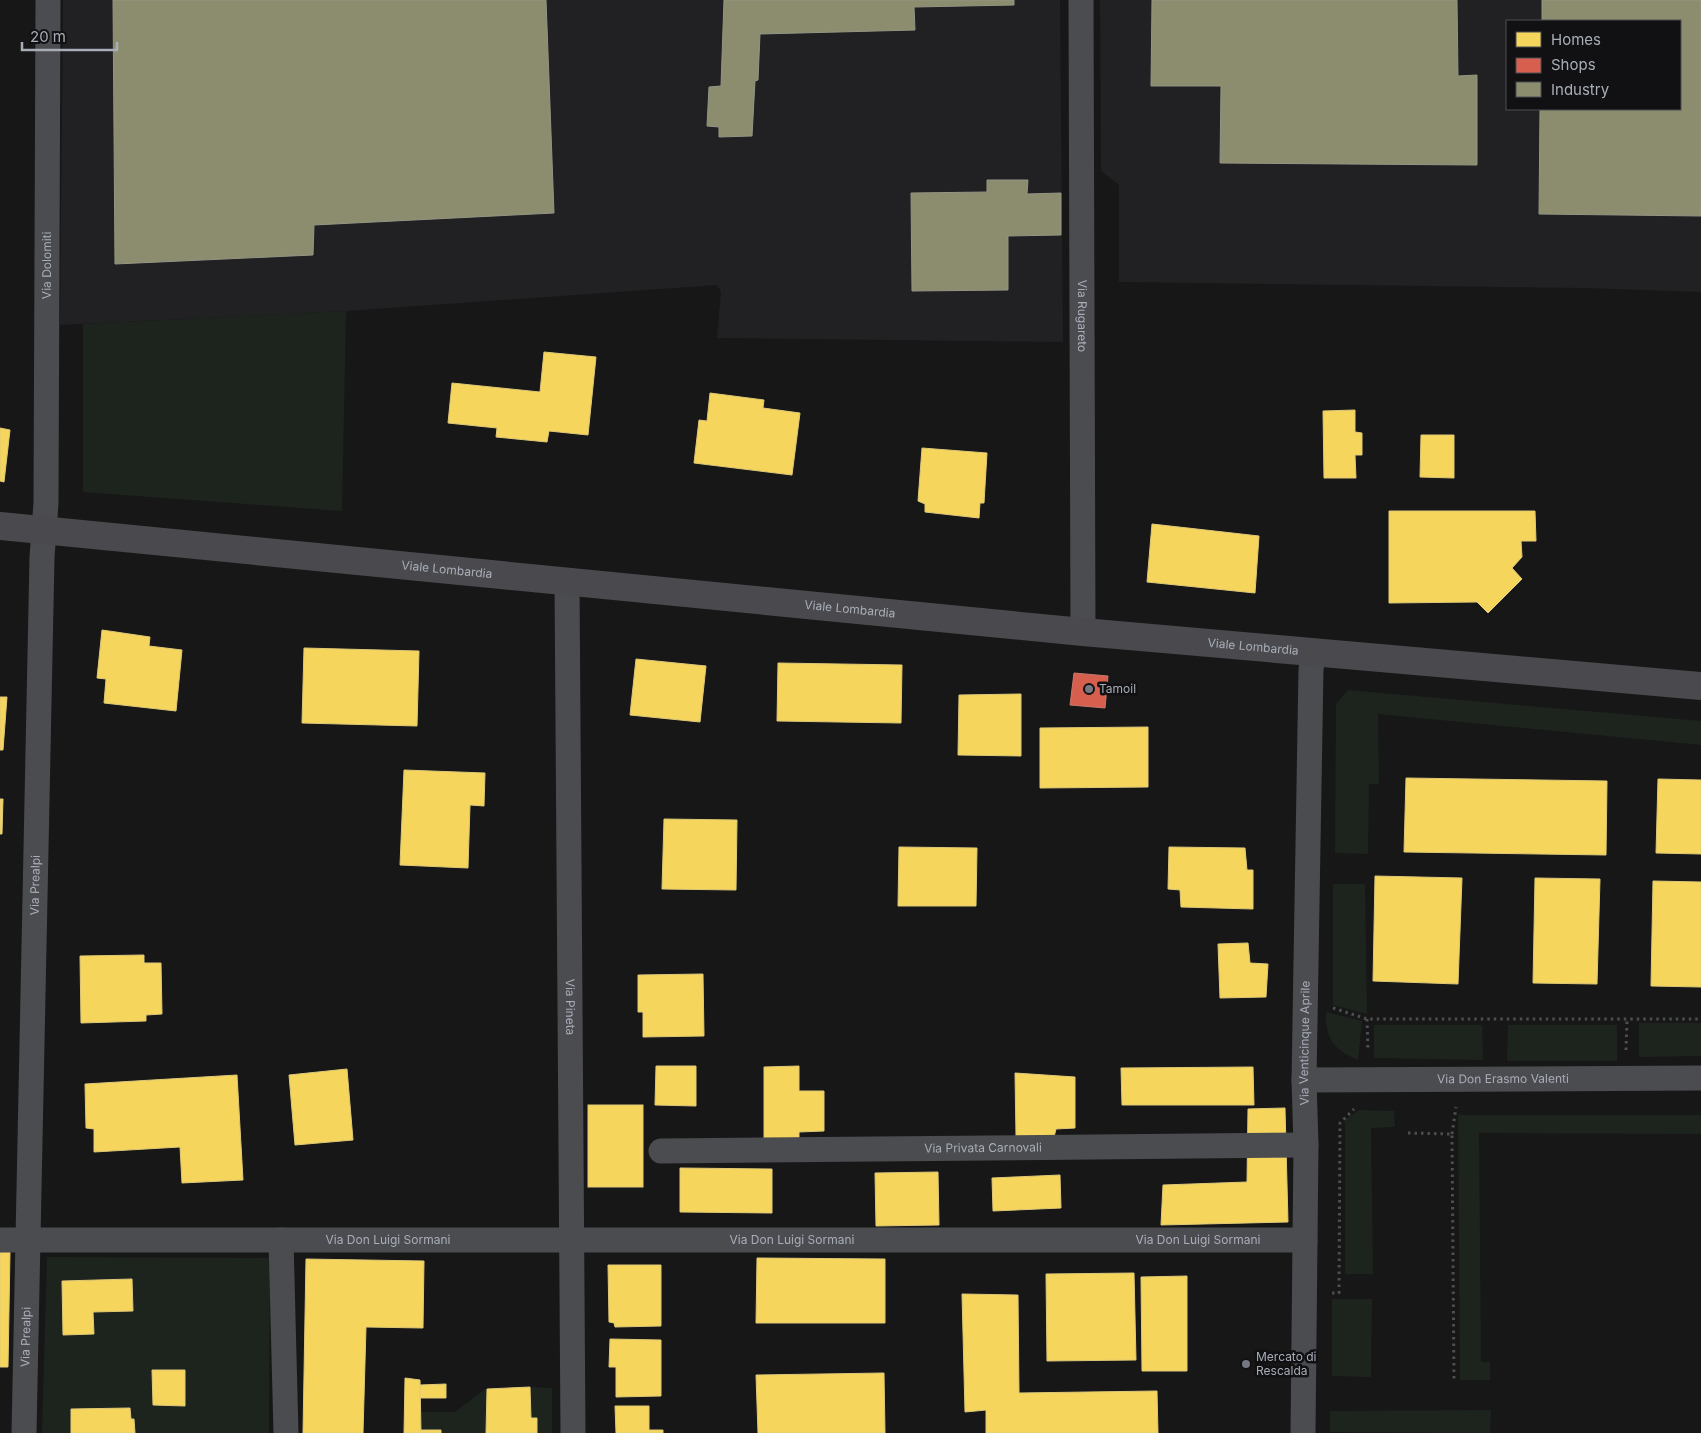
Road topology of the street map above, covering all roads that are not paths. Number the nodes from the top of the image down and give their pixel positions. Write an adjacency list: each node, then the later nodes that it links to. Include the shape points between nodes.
1 (48, 0): 4 (street, Via Dolomiti)
2 (1081, 0): 6 (street, Via Rugareto)
3 (0, 526): 4 (street, Viale Lombardia)
4 (44, 532): 5 (street, Viale Lombardia); 14 (street, Via Prealpi)
5 (567, 581): 6 (street, Viale Lombardia); 17 (street, Via Pineta)
6 (1083, 632): 7 (street, Viale Lombardia)
7 (1314, 653): 8 (street, Viale Lombardia); 10 (street, Via Venticinque Aprile)
8 (1701, 686)
9 (1701, 1078): 10 (street, Via Don Erasmo Valenti)
10 (1304, 1080): 11 (street, Via Venticinque Aprile)
11 (1306, 1146): 12 (street, Via Privata Carnovali); 16 (street, Via Venticinque Aprile)
12 (661, 1151)
13 (0, 1240): 14 (street)
14 (27, 1240): 15 (street, Via Don Luigi Sormani); 18 (street, Via Prealpi)
15 (281, 1240): 17 (street, Via Don Luigi Sormani); 19 (street)
16 (1305, 1240): 17 (street, Via Don Luigi Sormani); 21 (street, Via Venticinque Aprile)
17 (570, 1241): 20 (street, Via Pineta)
18 (24, 1433)
19 (286, 1433)
20 (573, 1433)
21 (1303, 1433)

